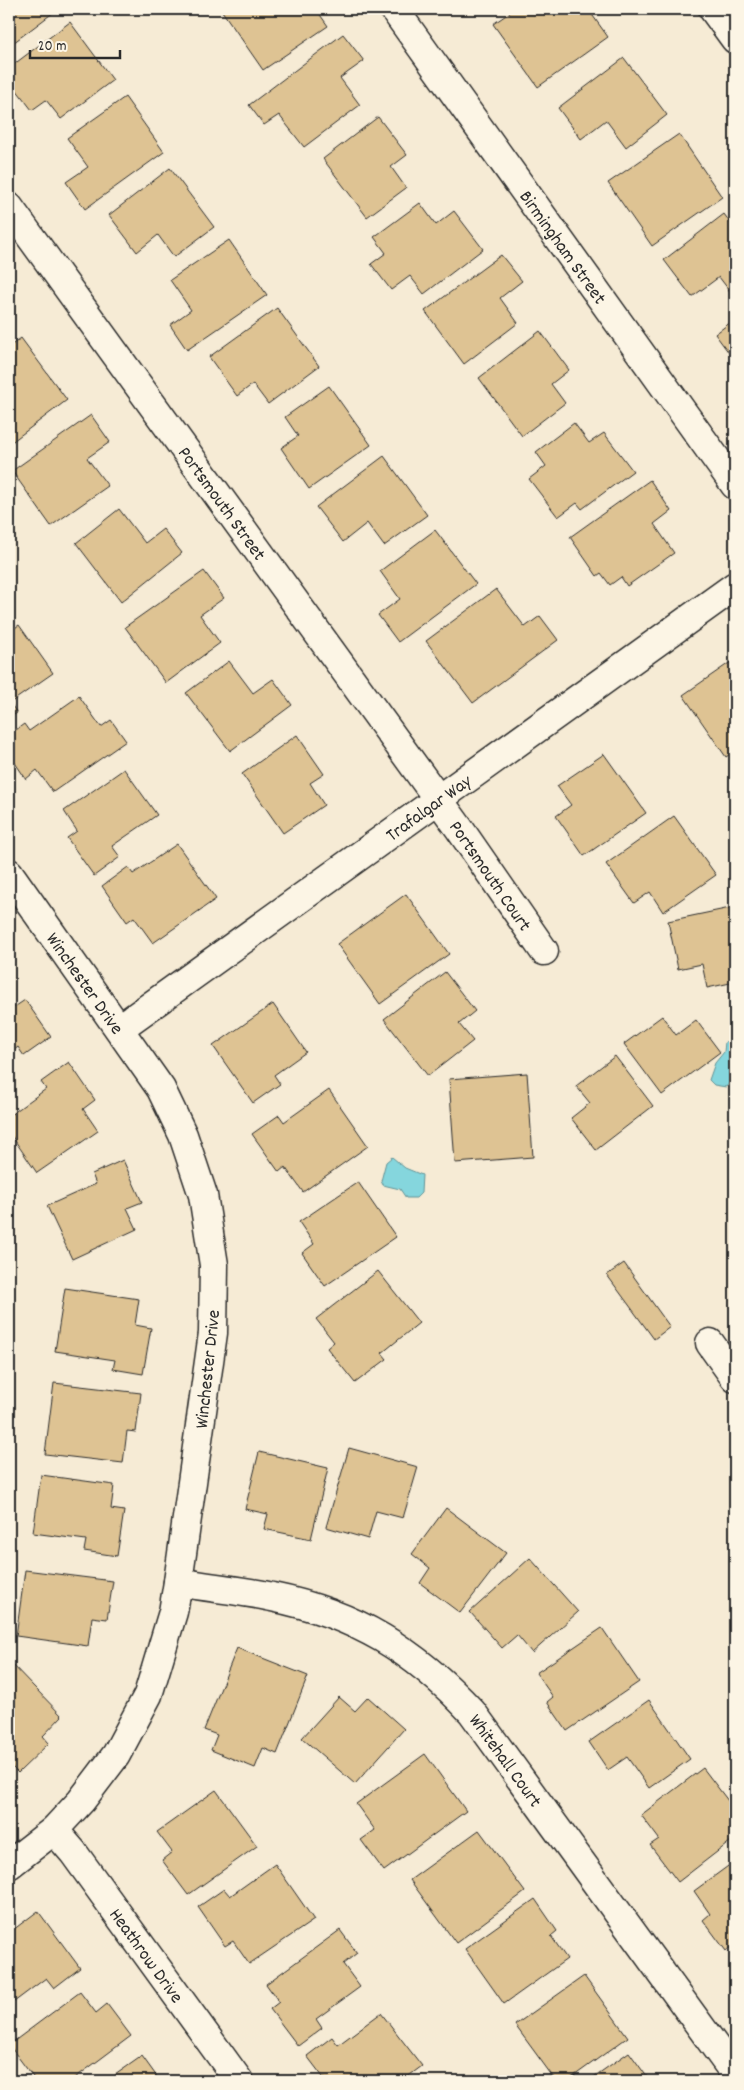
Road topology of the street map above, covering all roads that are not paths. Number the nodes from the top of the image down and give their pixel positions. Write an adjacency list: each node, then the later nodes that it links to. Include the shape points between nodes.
1 (394, 9): 5 (street, Birmingham Street)
2 (713, 9): 3 (street)
3 (735, 39)
4 (9, 206): 7 (street, Portsmouth Street)
5 (735, 485)
6 (735, 586): 7 (street, Trafalgar Way)
7 (437, 799): 9 (street, Portsmouth Court); 10 (street, Trafalgar Way)
8 (9, 873): 10 (street, Winchester Drive)
9 (544, 951)
10 (120, 1028): 13 (street, Winchester Drive, via 161,1089 183,1135 203,1195 214,1265 213,1333)
11 (710, 1343): 12 (street)
12 (735, 1378)
13 (178, 1582): 14 (street, Winchester Drive, via 173,1612 148,1695 116,1755); 16 (street, Whitehall Court, via 272,1596 323,1610 364,1627 416,1659 443,1681 472,1712)
14 (54, 1830): 15 (street, Winchester Drive); 17 (street, Heathrow Drive)
15 (9, 1865)
16 (735, 2074)
17 (239, 2081)

